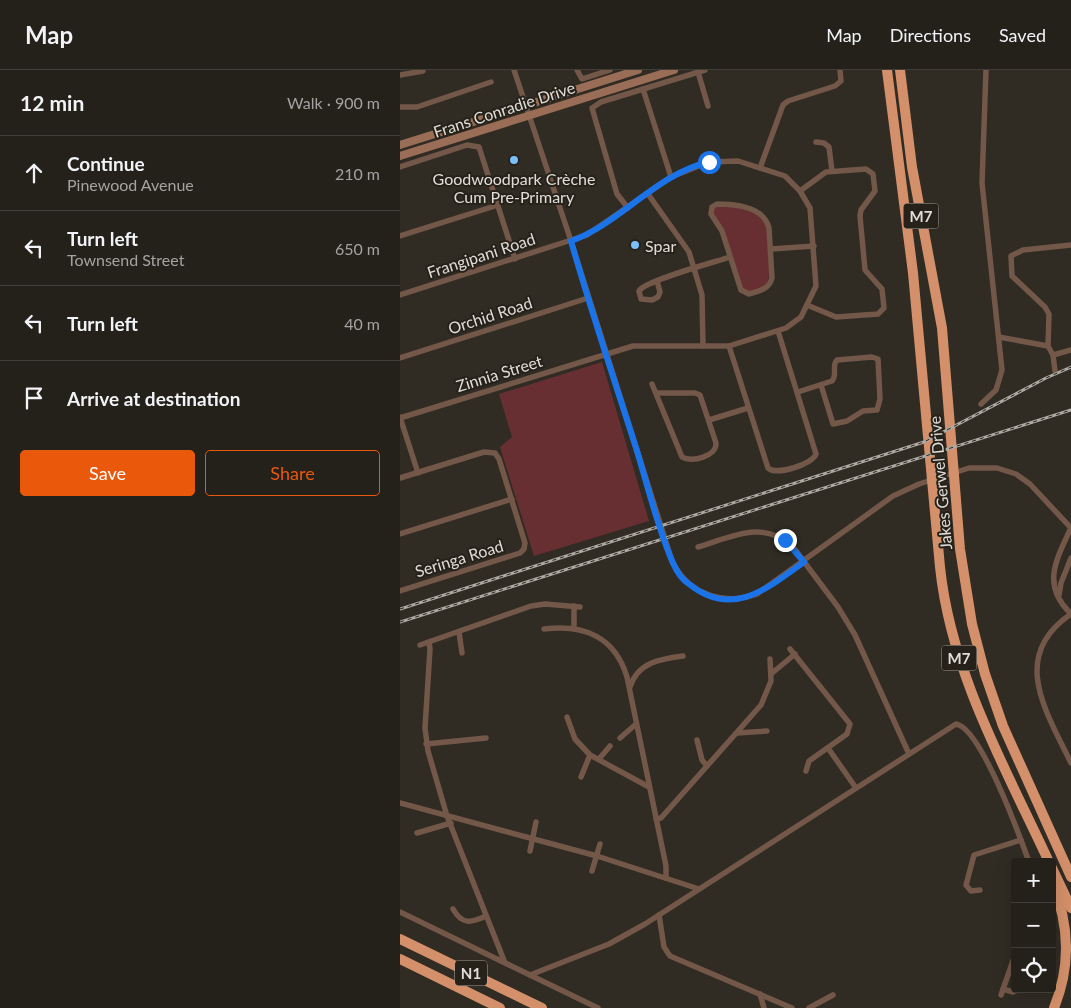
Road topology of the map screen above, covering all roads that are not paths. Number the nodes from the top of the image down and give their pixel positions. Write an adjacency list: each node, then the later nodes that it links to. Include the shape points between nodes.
1 (514, 70): 16 (street)
2 (577, 70): 3 (street, via 580,78)
3 (610, 70)
4 (638, 70): 16 (main road, Frans Conradie Drive)
5 (674, 70): 19 (main road, Frans Conradie Drive)
6 (705, 70): 12 (street)
7 (840, 70): 24 (street, via 841,81 835,86 783,105)
8 (887, 70): 101 (highway, Jakes Gerwel Drive / M7, via 913,274 942,583 953,640 972,695)
9 (900, 70): 113 (highway, Jakes Gerwel Drive / M7, via 912,167 942,328 965,586 983,667 1009,742)
10 (986, 70): 44 (street, via 982,183)
11 (423, 71): 13 (street)
12 (698, 72): 15 (street); 17 (street)
13 (400, 75)
14 (491, 82): 18 (street, via 416,107)
15 (643, 89): 26 (street); 30 (street, via 592,108 617,194)
16 (526, 106): 19 (street); 21 (main road, Frans Conradie Drive)
17 (708, 106)
18 (400, 107)
19 (529, 115): 22 (main road, Frans Conradie Drive); 32 (street)
20 (816, 142): 25 (street, via 829,147)
21 (400, 145)
22 (400, 156)
23 (400, 167): 29 (street, via 463,146 476,145)
24 (760, 168): 26 (street, Frangipani Road, via 738,161 709,162); 27 (street, Frangipani Road, via 788,178)
25 (832, 171): 27 (street, via 821,174); 42 (street, via 866,169 874,176 875,191 860,216 865,270 882,289 884,308 878,314 836,317)
26 (671, 177): 28 (street, Frangipani Road)
27 (800, 191): 34 (street, Zinnia Street, via 810,208)
28 (648, 194): 30 (street, Frangipani Road); 38 (street, via 686,246)
29 (498, 204): 31 (street); 37 (street)
30 (628, 208): 32 (street, Frangipani Road, via 595,231)
31 (400, 236)
32 (571, 241): 37 (street, Frangipani Road); 41 (street)
33 (1071, 245): 47 (street, via 1023,250 1011,256 1012,276 1049,314)
34 (814, 246): 35 (street); 42 (street, Zinnia Street, via 816,286)
35 (771, 249): 36 (street, via 772,282 764,290 749,294 740,290); 36 (street, via 768,224 759,213 735,205 714,205 711,214 722,231)
36 (730, 258): 38 (street)
37 (515, 259): 40 (street, Frangipani Road)
38 (694, 269): 39 (street); 45 (street, via 703,303)
39 (657, 281)
40 (400, 296)
41 (588, 298): 49 (street); 51 (street, Orchid Road)
42 (807, 304): 43 (street, Zinnia Street, via 798,320)
43 (778, 332): 46 (street, Zinnia Street); 55 (street)
44 (999, 337): 47 (street); 57 (street, via 1002,376 993,395)
45 (703, 346): 46 (street, Zinnia Street); 49 (street, Zinnia Street, via 633,346)
46 (729, 346): 58 (street)
47 (1048, 346): 50 (street)
48 (1071, 350): 50 (street)
49 (606, 354): 59 (street, Zinnia Street); 68 (street, via 672,561 689,585 707,595 733,599 749,597 766,590)
50 (1053, 355): 52 (street)
51 (400, 358)
52 (1055, 371)
53 (652, 384): 56 (street)
54 (821, 385): 54 (street, via 834,379 836,360 878,359 880,399 877,410 833,424); 55 (street)
55 (798, 392): 58 (street, via 816,456 812,461 778,472 768,468)
56 (656, 393): 60 (street, via 699,394); 60 (street, via 684,458 692,459 715,450)
57 (981, 404)
58 (748, 408): 60 (street)
59 (400, 418): 61 (street)
60 (710, 420)
61 (418, 473): 62 (street); 63 (street, via 489,451 499,459)
62 (400, 478)
63 (512, 499): 65 (street); 69 (street, Seringa Road, via 524,537 524,549 520,554)
64 (1071, 528): 68 (street, via 1030,484 1016,474 997,468 969,468 893,496); 70 (street, via 1053,570 1052,580)
65 (400, 534)
66 (698, 547): 68 (street, via 742,533 765,531 785,540)
67 (1071, 558): 70 (street)
68 (804, 562): 94 (street, via 855,636)
69 (400, 591)
70 (1059, 595): 71 (street)
71 (1071, 614): 97 (street, via 1044,638 1037,669 1044,706)
72 (544, 629): 73 (street)
73 (574, 629): 74 (street, via 577,607 545,604); 83 (street, via 597,636 612,646 624,667)
74 (458, 632): 75 (street); 78 (street)
75 (429, 642): 76 (street); 91 (street)
76 (420, 645)
77 (790, 649): 79 (street)
78 (462, 653)
79 (795, 654): 82 (street); 93 (street, via 850,724 847,734)
80 (683, 656): 83 (street, via 648,663 632,680)
81 (770, 658): 82 (street)
82 (771, 674): 87 (street, via 769,690 761,705)
83 (629, 689): 85 (street)
84 (567, 717): 95 (street, via 575,739)
85 (636, 724): 89 (street); 102 (street)
86 (767, 731): 87 (street)
87 (737, 733): 98 (street)
88 (486, 738): 91 (street)
89 (620, 738)
90 (697, 740): 98 (street, via 702,760)
91 (426, 744): 105 (street)
92 (610, 746): 96 (street)
93 (828, 748): 99 (street, via 809,760); 103 (street)
94 (909, 754): 103 (street); 111 (street, via 953,725 961,725 990,765)
95 (590, 755): 96 (street); 100 (street)
96 (599, 759): 102 (street)
97 (1071, 763)
98 (707, 766): 106 (street)
99 (806, 771)
100 (581, 777)
101 (1013, 784): 117 (highway); 118 (highway, Jakes Gerwel Drive / M7)
102 (649, 787): 106 (street)
103 (856, 788): 124 (street)
104 (400, 803): 105 (street)
105 (447, 816): 108 (street); 110 (street)
106 (656, 820): 123 (street)
107 (536, 822): 110 (street)
108 (450, 823): 109 (street); 131 (street)
109 (417, 833)
110 (532, 838): 114 (street); 115 (street)
111 (1021, 840): 116 (street); 125 (street, via 974,855 966,885 971,891)
112 (600, 844): 115 (street)
113 (1057, 848): 119 (highway); 122 (highway, Jakes Gerwel Drive / M7)
114 (530, 851)
115 (597, 856): 120 (street); 123 (street)
116 (1028, 858)
117 (1042, 858)
118 (1048, 858)
119 (1071, 868)
120 (592, 871)
121 (1056, 876): 127 (highway)
122 (1071, 877)
123 (666, 878): 124 (street)
124 (699, 889): 130 (street)
125 (980, 890)
126 (1056, 893): 146 (highway, via 1064,914 1069,947 1065,977)
127 (1071, 908)
128 (453, 910): 131 (street, via 465,922)
129 (400, 912): 134 (street)
130 (659, 915): 136 (street, via 609,944); 138 (street, via 664,947 670,956)
131 (486, 916): 134 (street)
132 (400, 939): 141 (highway, N1)
133 (400, 959): 140 (highway, N1)
134 (505, 963): 136 (street)
135 (1011, 966): 137 (street, via 1002,992)
136 (530, 975): 142 (street)
137 (1011, 992)
138 (760, 994): 143 (street); 144 (street)
139 (832, 995): 145 (street)
140 (500, 1008)
141 (542, 1008)
142 (598, 1008)
143 (764, 1008)
144 (792, 1008)
145 (809, 1008)
146 (1054, 1008)

